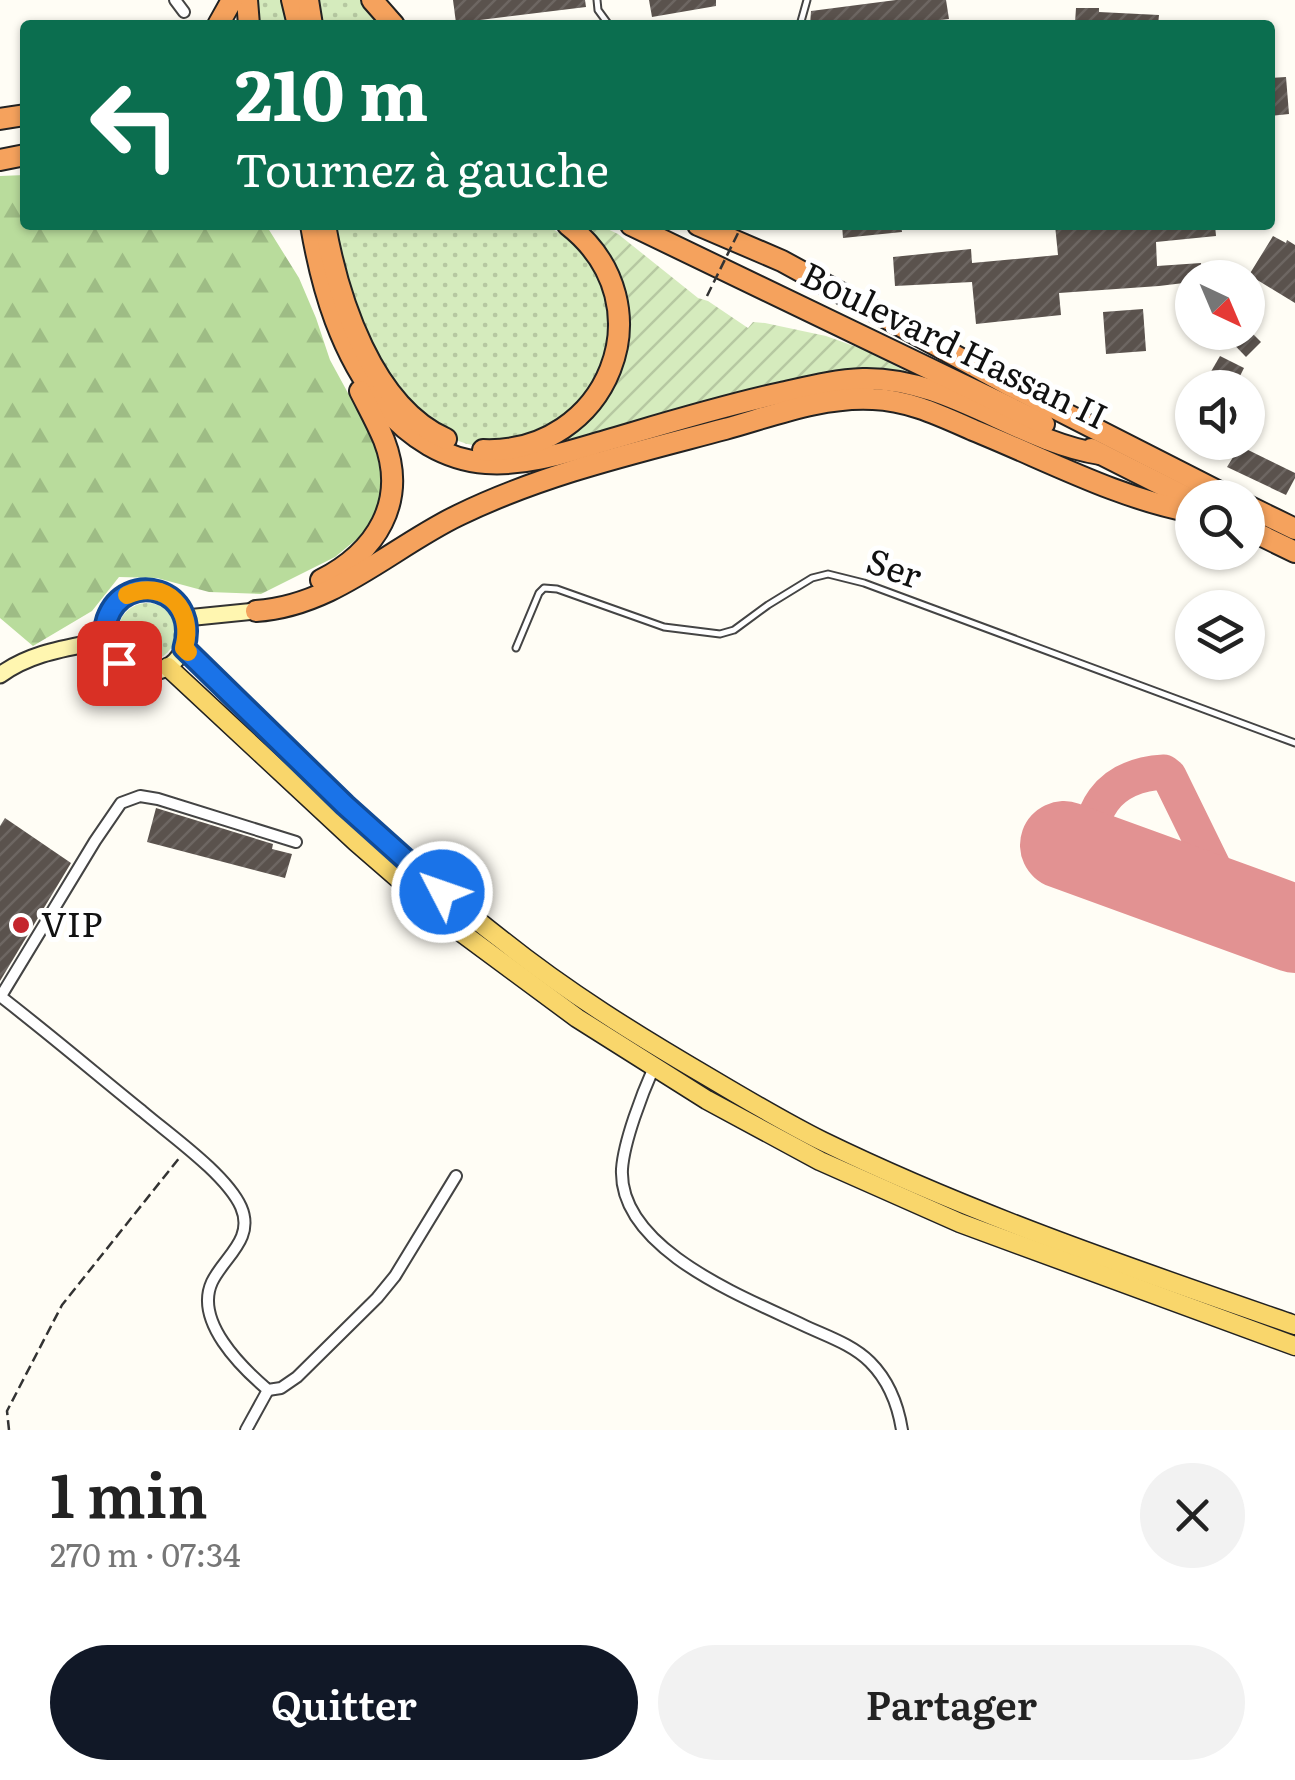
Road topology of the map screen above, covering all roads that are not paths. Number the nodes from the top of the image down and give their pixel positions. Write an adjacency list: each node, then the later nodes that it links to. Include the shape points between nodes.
1 (175, 0): 2 (street)
2 (184, 12)
3 (312, 230): 8 (highway, via 324,291)
4 (326, 230): 5 (highway, via 352,324 396,399 441,437 498,450 536,441 568,423 602,387 615,356 615,289 600,257)
5 (575, 230)
6 (641, 230): 9 (highway, Boulevard Hassan II)
7 (739, 232): 10 (highway, Boulevard Hassan II, via 1008,384)
8 (347, 350): 9 (highway, via 406,431 476,462 537,459 758,398 865,379 926,389 1072,450); 17 (highway, via 385,442 392,476 383,521 351,562)
9 (1100, 454): 11 (highway, Boulevard Hassan II)
10 (1196, 480)
11 (1175, 492)
12 (1175, 508): 17 (highway, via 920,408 855,399 572,470 460,514 325,592)
13 (1265, 514): 14 (highway)
14 (1295, 529)
15 (1265, 537): 16 (highway)
16 (1295, 552)
17 (256, 610): 18 (main road)
18 (186, 618): 19 (main road, via 160,592 136,592 114,605); 20 (main road)
19 (106, 640): 22 (main road, via 130,670); 23 (main road, via 26,659)
20 (184, 648): 22 (main road); 29 (main road, via 460,908 670,1055 803,1132 943,1196)
21 (516, 648): 24 (lane, Ser, via 544,588 664,627 720,634 828,574)
22 (168, 666): 27 (main road, via 414,894 535,988)
23 (0, 675)
24 (1295, 743)
25 (296, 842): 26 (street, via 158,799 121,803)
26 (0, 996): 31 (street, via 188,1148 241,1208 239,1244 212,1282 208,1304 233,1356)
27 (654, 1067): 30 (main road, via 774,1138 936,1213); 33 (street, via 622,1167 639,1223 683,1263 868,1360 890,1392)
28 (456, 1176): 31 (street, via 377,1298 297,1377)
29 (1295, 1324)
30 (1295, 1346)
31 (268, 1390): 32 (street)
32 (246, 1430)
33 (902, 1430)

